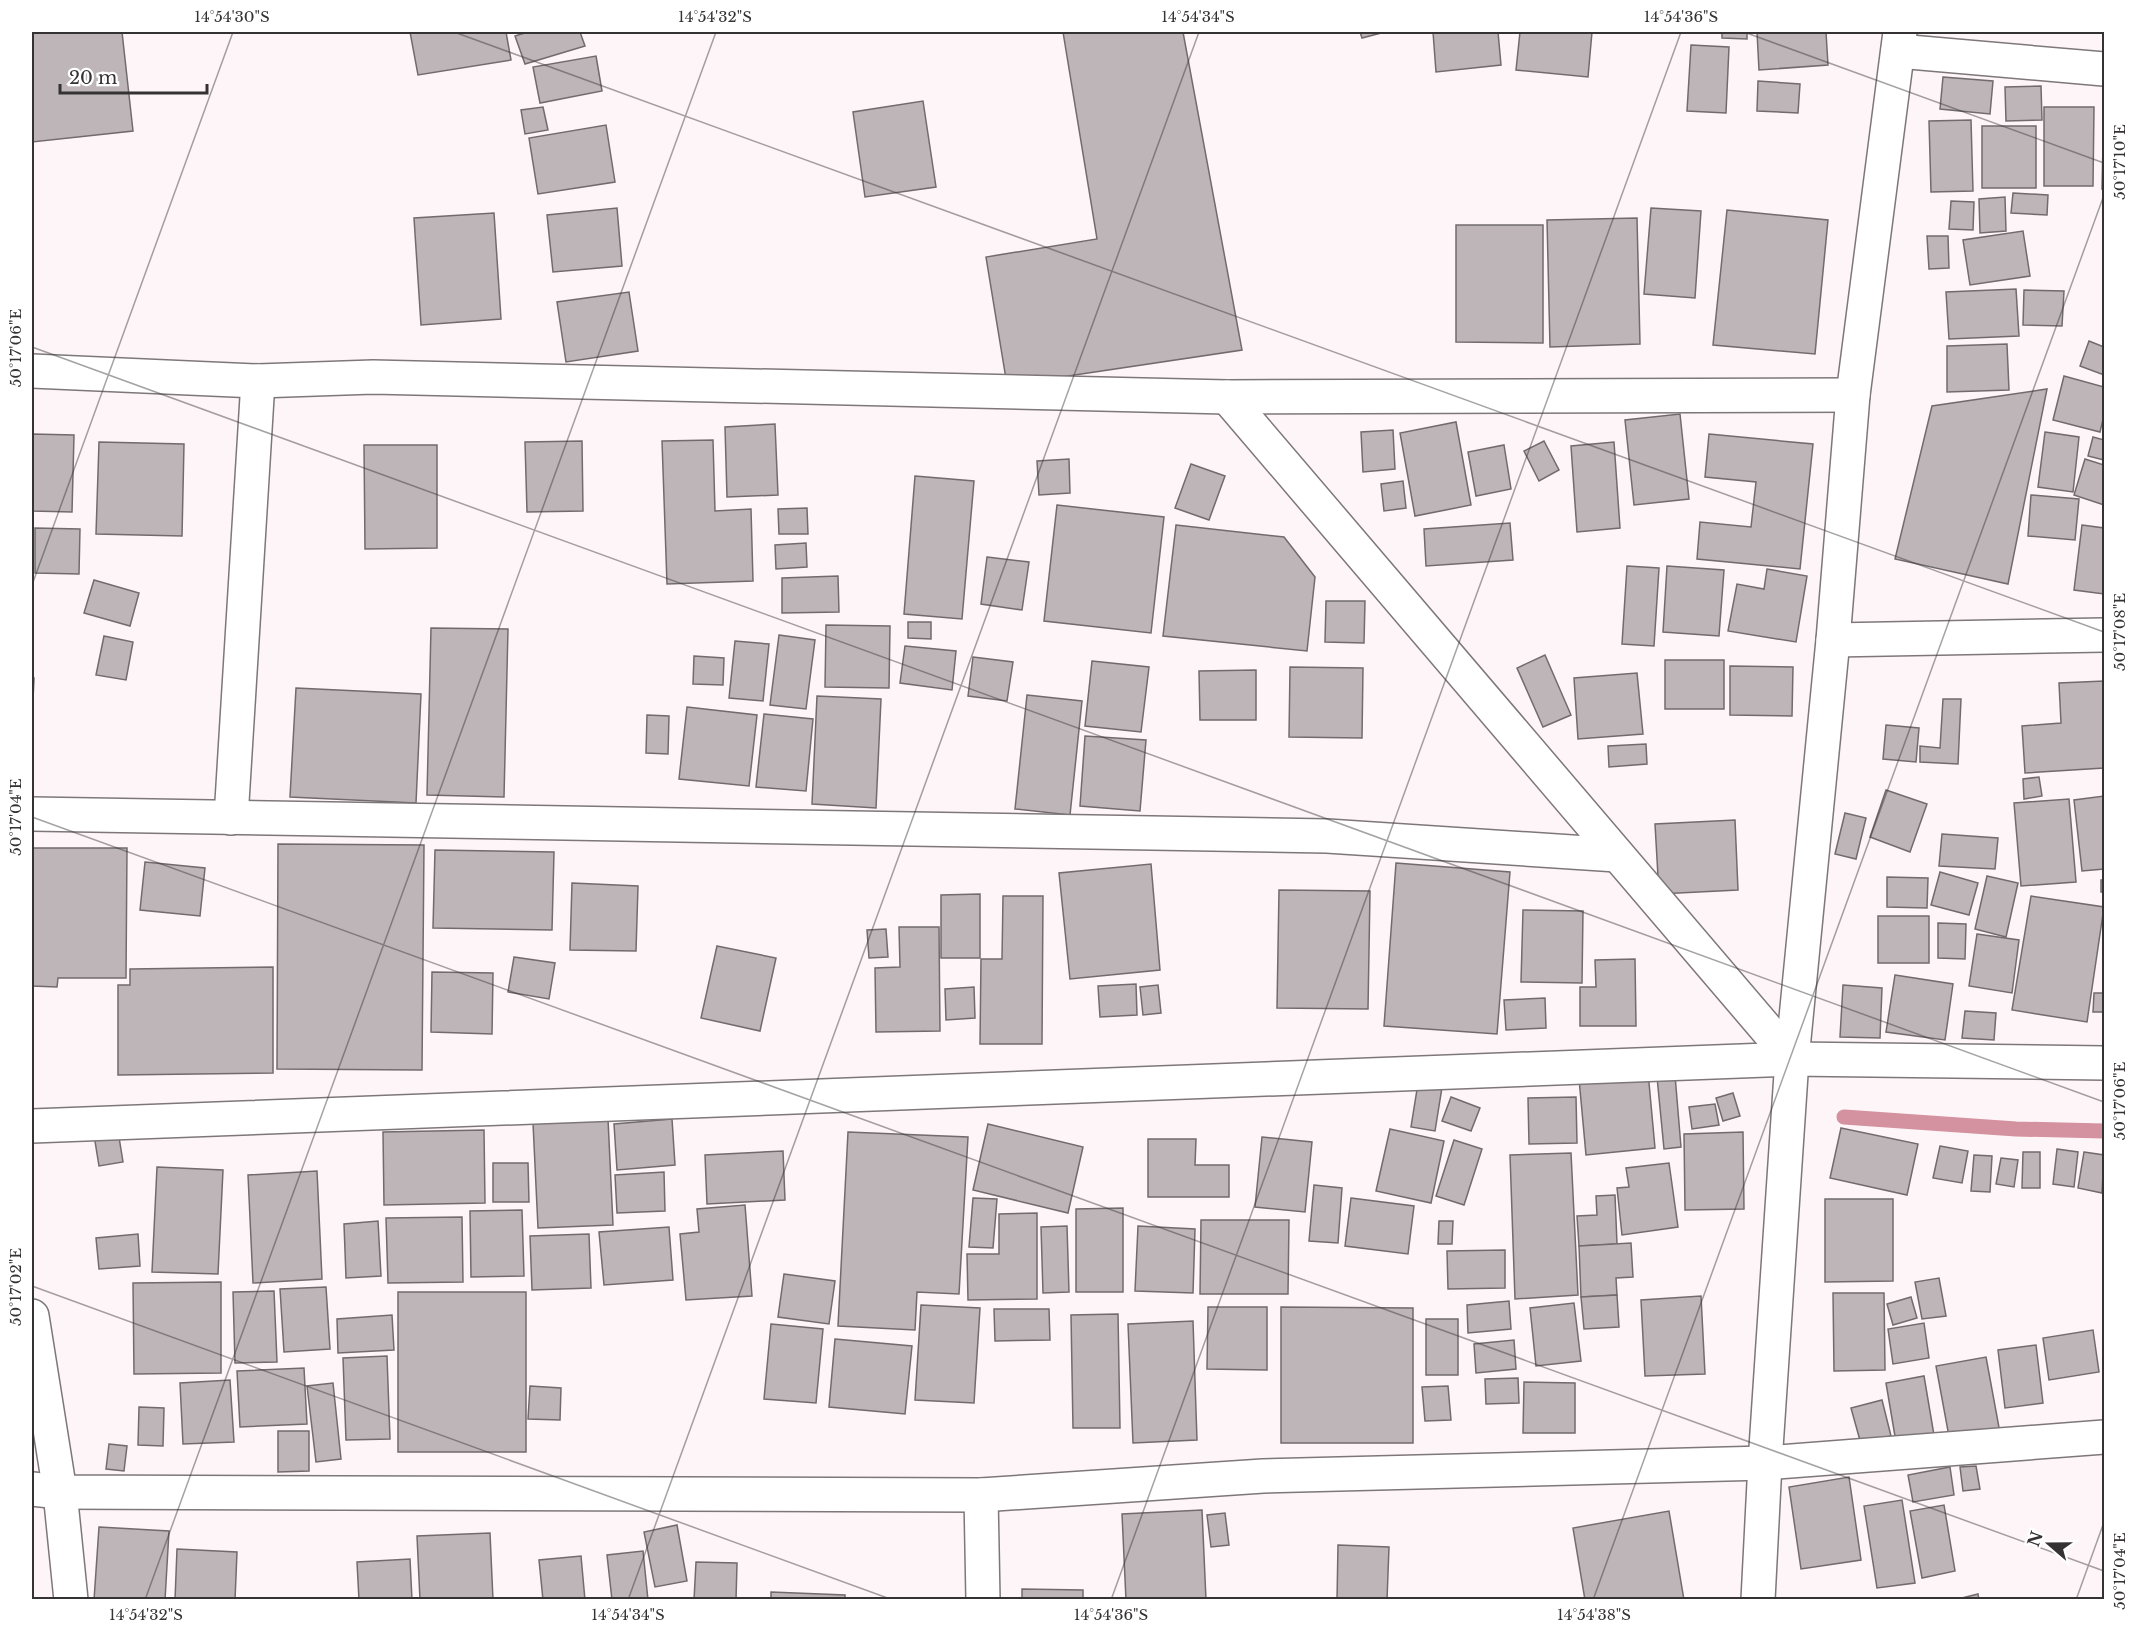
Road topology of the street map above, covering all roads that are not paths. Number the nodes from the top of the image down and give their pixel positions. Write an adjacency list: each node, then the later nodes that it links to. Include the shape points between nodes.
1 (1899, 41): 2 (street); 5 (street)
2 (2104, 69)
3 (32, 371): 4 (street)
4 (258, 381): 6 (street, via 373,377); 10 (street)
5 (1853, 395): 6 (street); 8 (street)
6 (1227, 397): 11 (street)
7 (2104, 635): 8 (street)
8 (1833, 640): 12 (street)
9 (32, 814): 10 (street)
10 (231, 818): 11 (street, via 1327,836)
11 (1617, 855): 12 (street)
12 (1792, 1059): 13 (street); 14 (street); 17 (street)
13 (2104, 1063)
14 (32, 1126)
15 (32, 1316): 18 (street)
16 (2104, 1437): 17 (street)
17 (1765, 1463): 19 (street, via 1263,1476); 22 (street)
18 (46, 1491): 19 (street); 20 (street)
19 (981, 1495): 21 (street)
20 (71, 1599)
21 (982, 1599)
22 (1758, 1599)

